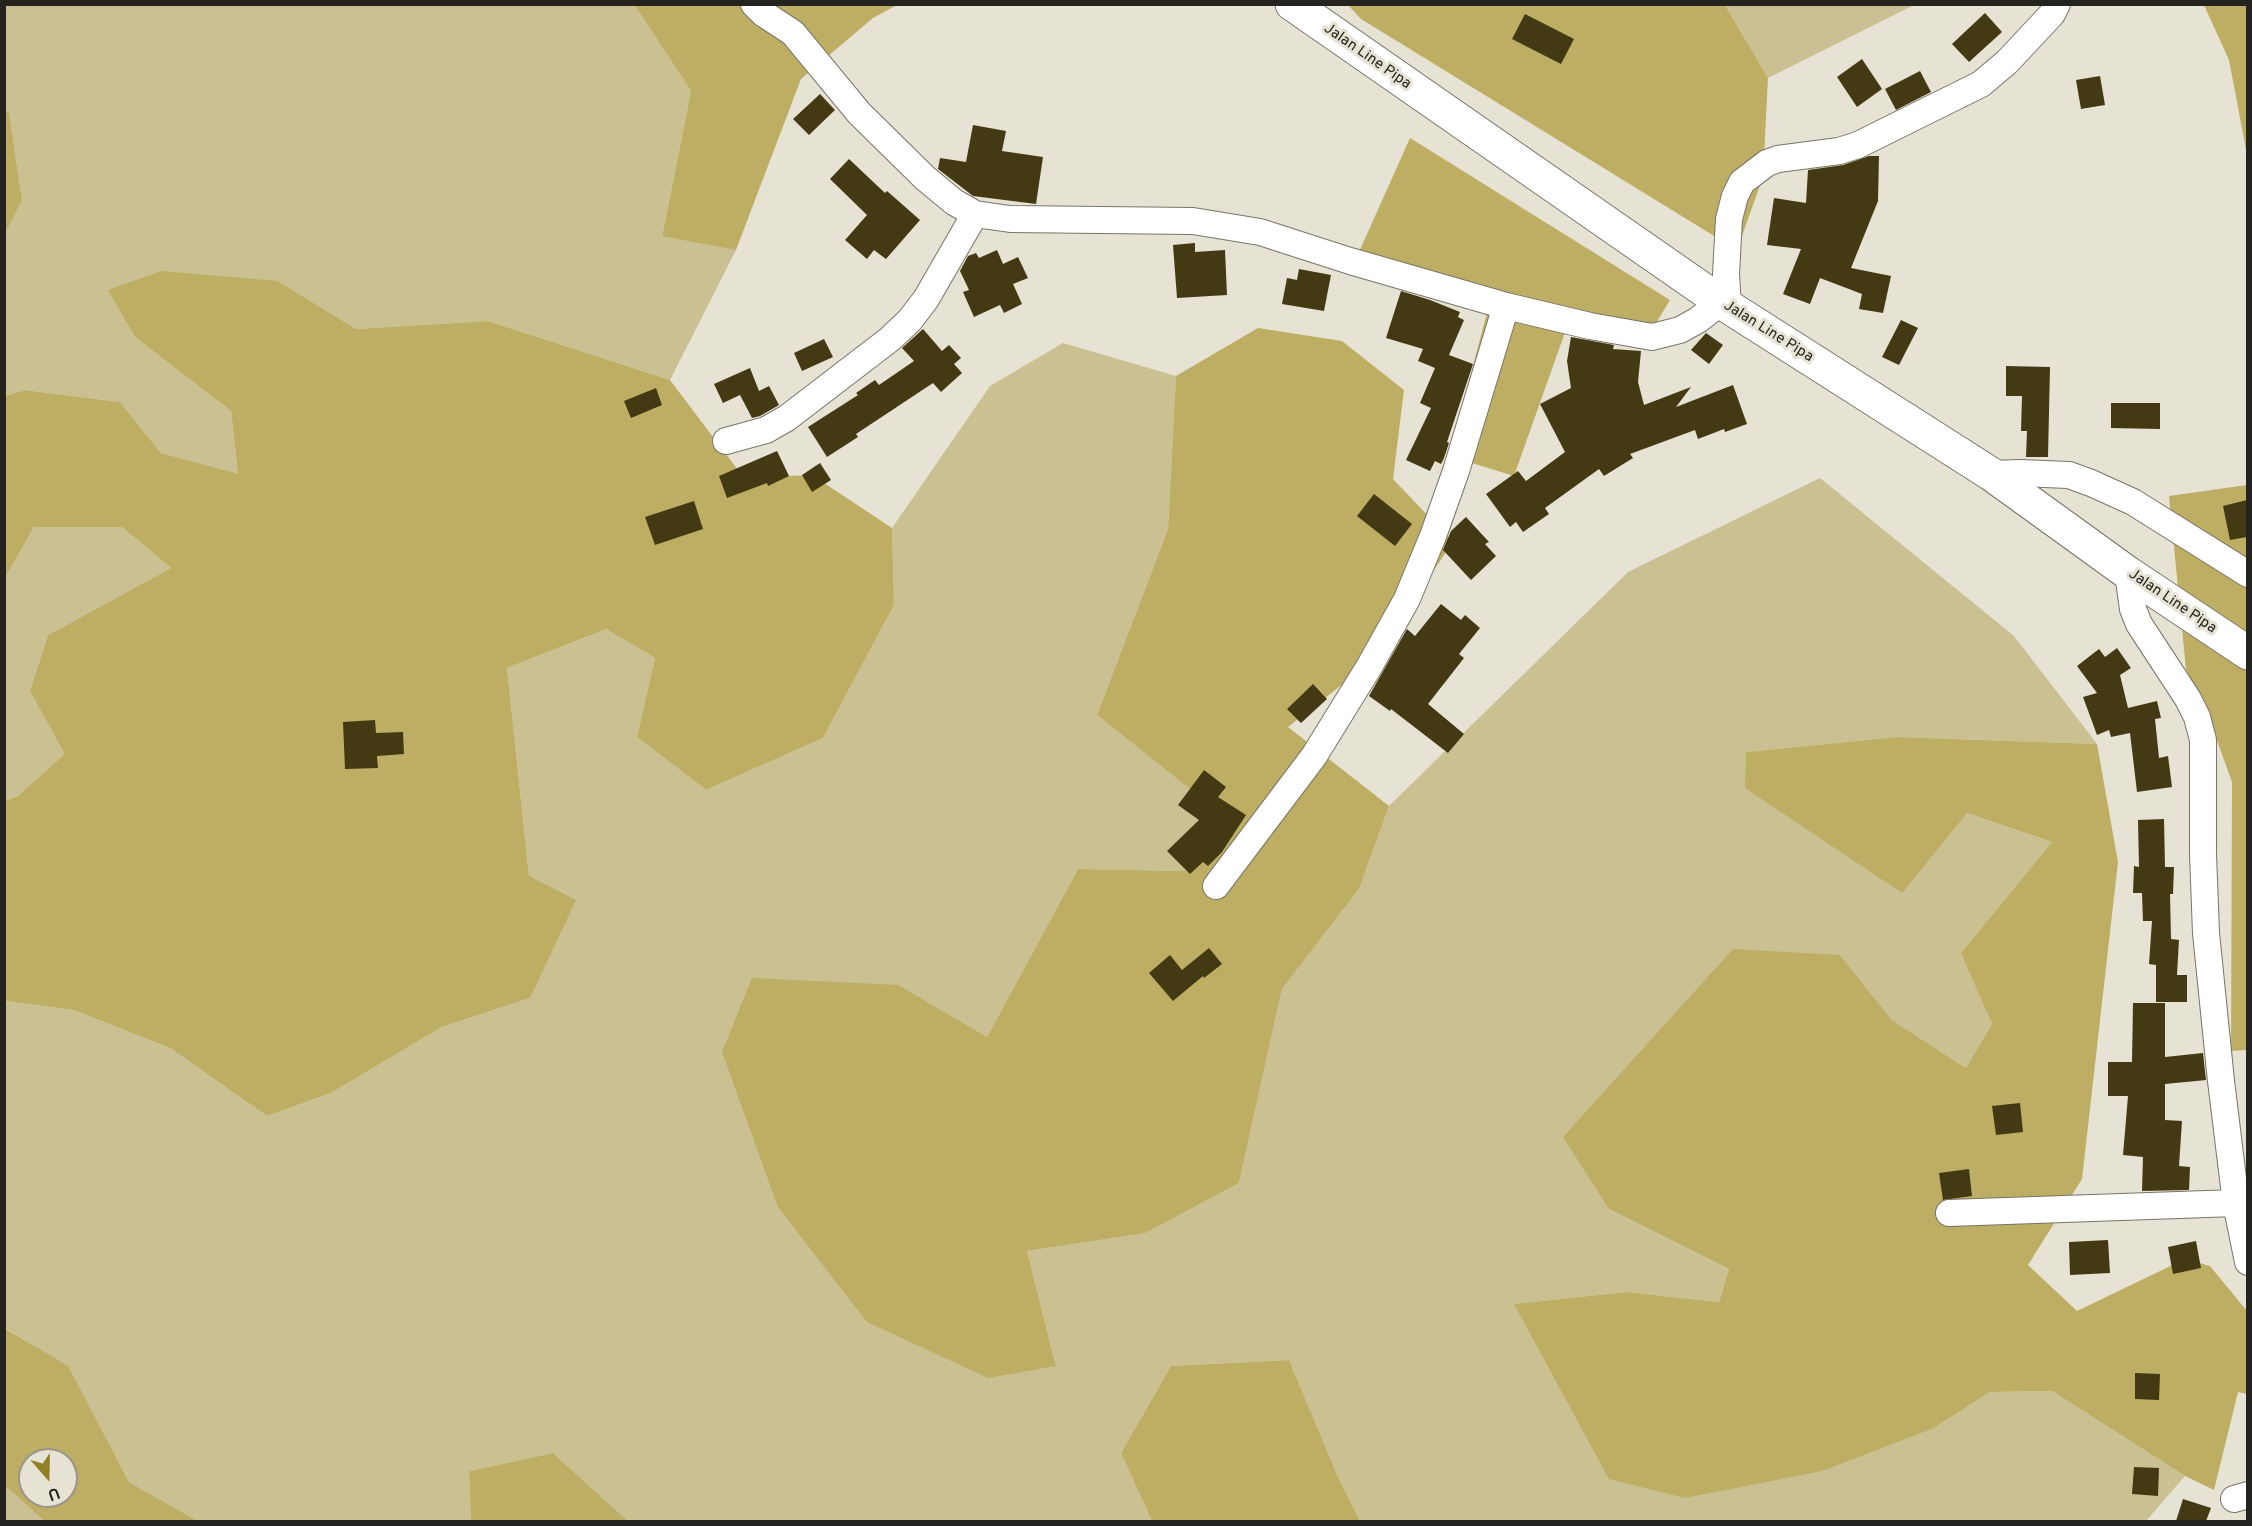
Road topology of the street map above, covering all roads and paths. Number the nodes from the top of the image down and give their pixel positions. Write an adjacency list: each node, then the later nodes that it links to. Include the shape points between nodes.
1 (754, 4): 4 (street, via 793,33 859,113 926,178 954,202)
2 (1292, 4): 5 (main road, Jalan Line Pipa)
3 (2057, 4): 5 (street, via 2007,62 1981,84 1858,145 1778,159 1742,182 1729,219)
4 (975, 213): 6 (street, via 1010,219 1193,221 1260,232); 7 (street, via 926,299 890,339 787,418 766,430)
5 (1724, 304): 6 (street, via 1680,330 1652,337); 8 (main road, Jalan Line Pipa)
6 (1506, 306): 12 (street, via 1456,471 1407,599 1314,756)
7 (726, 441)
8 (1991, 474): 9 (main road, Jalan Line Pipa); 10 (street, via 2069,475 2091,483 2133,502)
9 (2128, 573): 11 (main road, Jalan Line Pipa); 13 (street, via 2131,602 2139,624 2198,717 2203,740 2206,933)
10 (2247, 574)
11 (2247, 653)
12 (1216, 886)
13 (2236, 1203): 14 (street); 15 (street)
14 (1949, 1213)
15 (2247, 1262)

